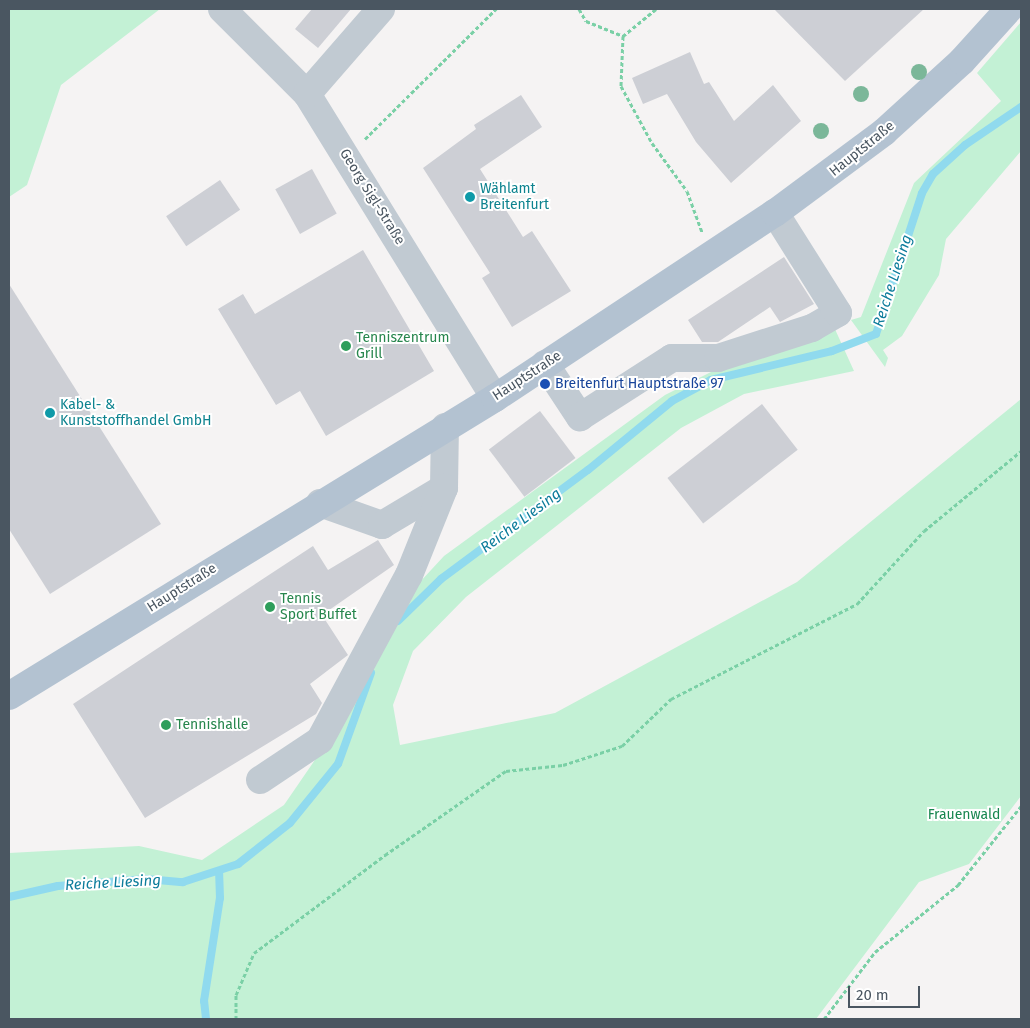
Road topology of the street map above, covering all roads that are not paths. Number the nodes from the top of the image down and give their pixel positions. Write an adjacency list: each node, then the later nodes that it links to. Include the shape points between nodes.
1 (222, 9): 4 (street, Georg Sigl-Straße)
2 (381, 9): 4 (street)
3 (1009, 9): 5 (main road, Hauptstraße, via 962,61 884,132)
4 (307, 94): 7 (street, Georg Sigl-Straße)
5 (775, 213): 6 (main road, Hauptstraße); 6 (street, via 838,313 812,328 718,358 672,358 580,417)
6 (545, 364): 7 (main road, Hauptstraße)
7 (495, 398): 8 (main road, Hauptstraße)
8 (445, 427): 9 (street); 10 (main road, Hauptstraße)
9 (444, 488): 10 (street, via 382,525); 12 (street, via 409,575 320,740)
10 (320, 502): 11 (main road, Hauptstraße)
11 (9, 696)
12 (260, 780)

